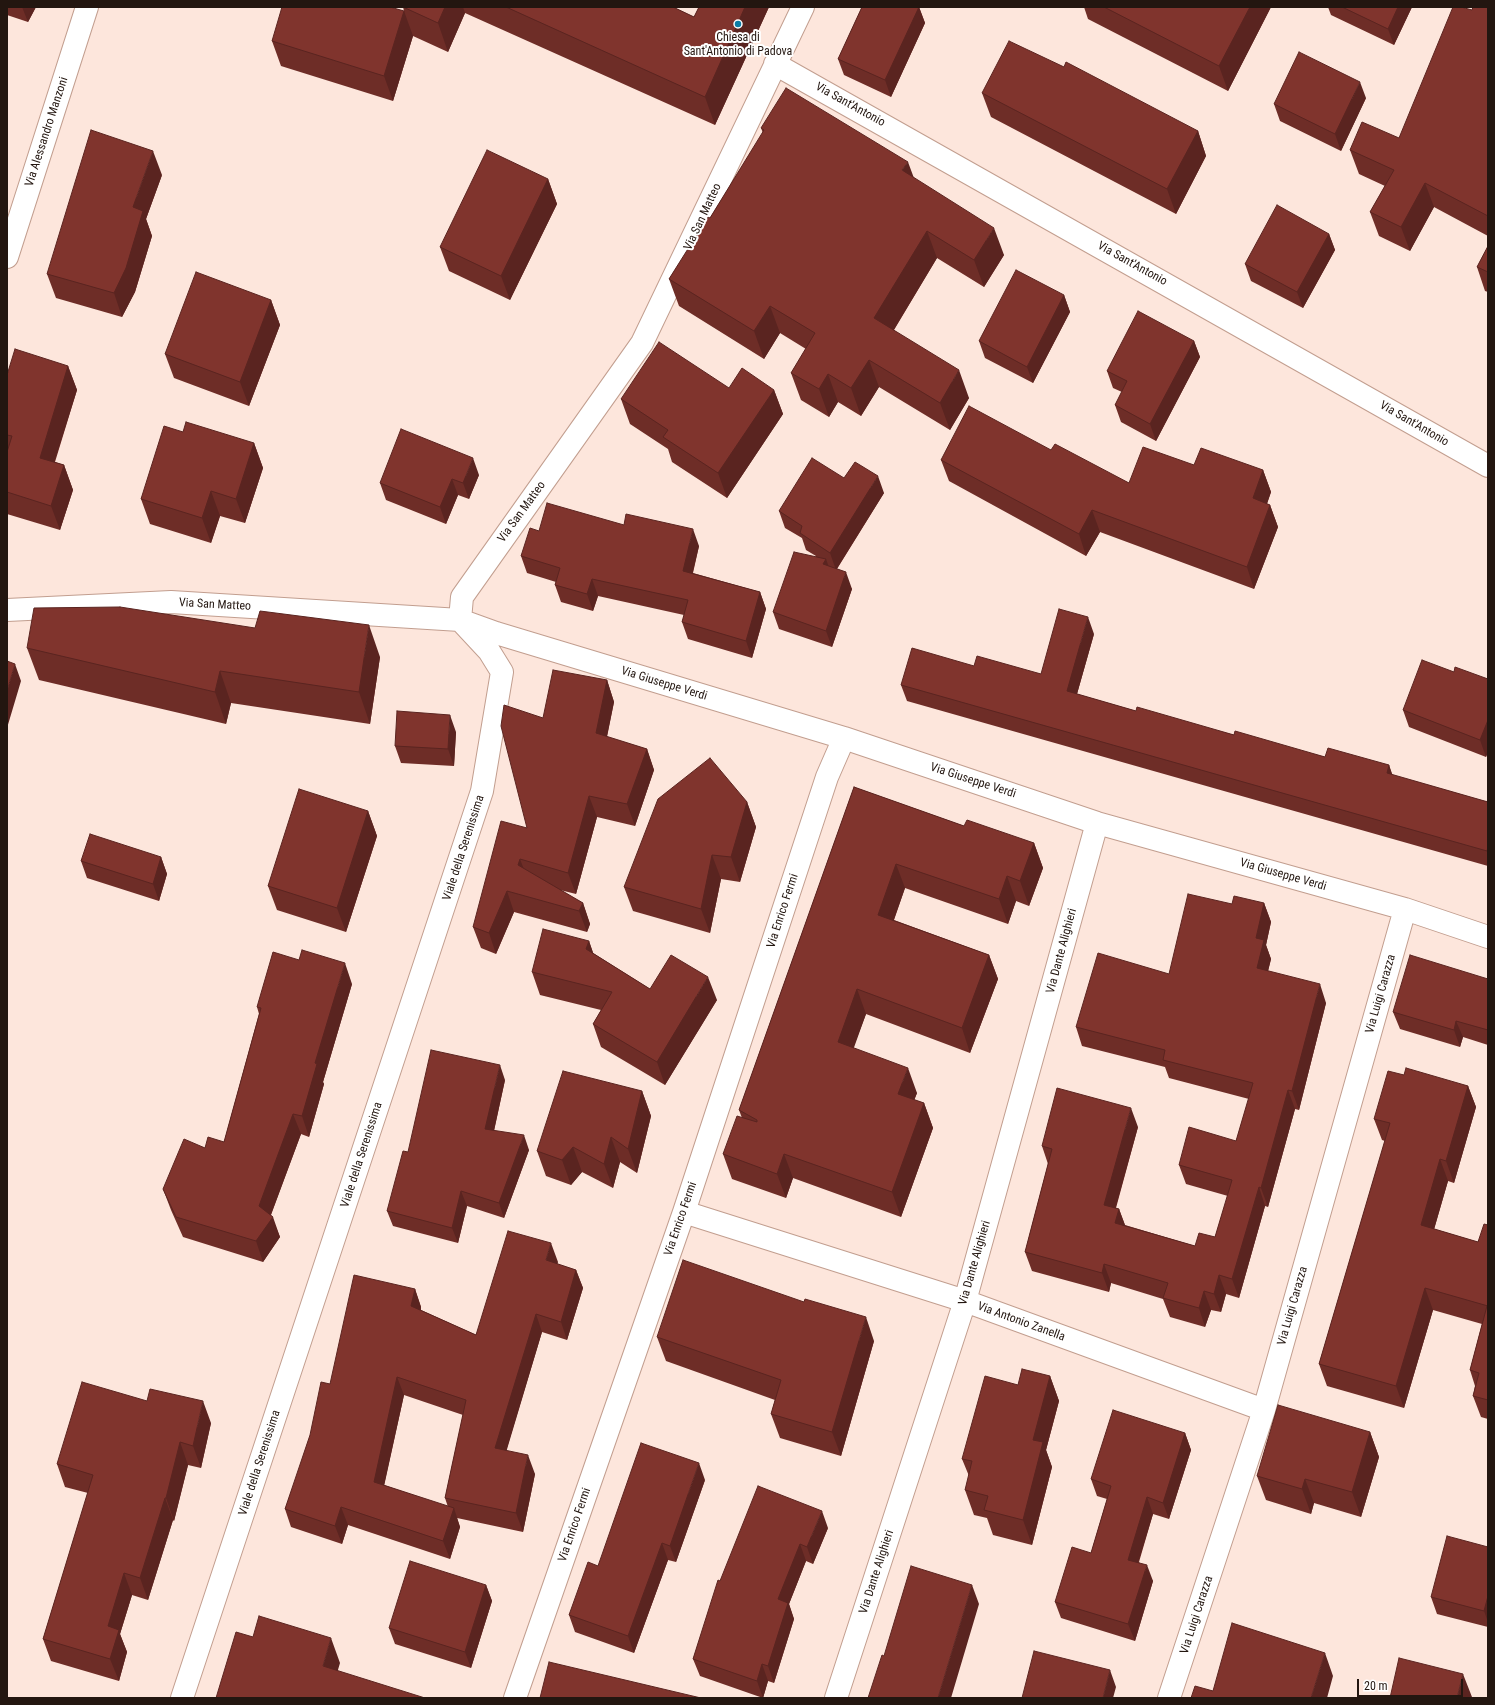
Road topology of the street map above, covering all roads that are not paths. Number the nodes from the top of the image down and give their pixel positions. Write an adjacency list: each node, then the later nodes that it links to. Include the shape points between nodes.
1 (87, 7): 4 (street, Via Alessandro Manzoni)
2 (803, 7): 3 (street, Via San Matteo)
3 (776, 64): 5 (street, Via Sant'Antonio); 7 (street, Via San Matteo, via 642,344 462,597)
4 (7, 257)
5 (1488, 466)
6 (7, 610): 7 (street, Via San Matteo, via 171,602)
7 (460, 620): 8 (street, Via Giuseppe Verdi); 15 (street, Viale della Serenissima, via 489,651 502,672 482,791)
8 (844, 738): 9 (street, Via Giuseppe Verdi); 12 (street, Via Enrico Fermi, via 827,777)
9 (1097, 823): 10 (street, Via Giuseppe Verdi); 13 (street, Via Dante Alighieri)
10 (1405, 909): 11 (street, Via Giuseppe Verdi); 14 (street, Via Luigi Carazza)
11 (1488, 936)
12 (684, 1212): 13 (street, Via Antonio Zanella); 16 (street, Via Enrico Fermi)
13 (965, 1301): 14 (street, Via Antonio Zanella); 17 (street, Via Dante Alighieri)
14 (1264, 1410): 18 (street, Via Luigi Carazza)
15 (182, 1698)
16 (515, 1698)
17 (836, 1698)
18 (1169, 1698)

